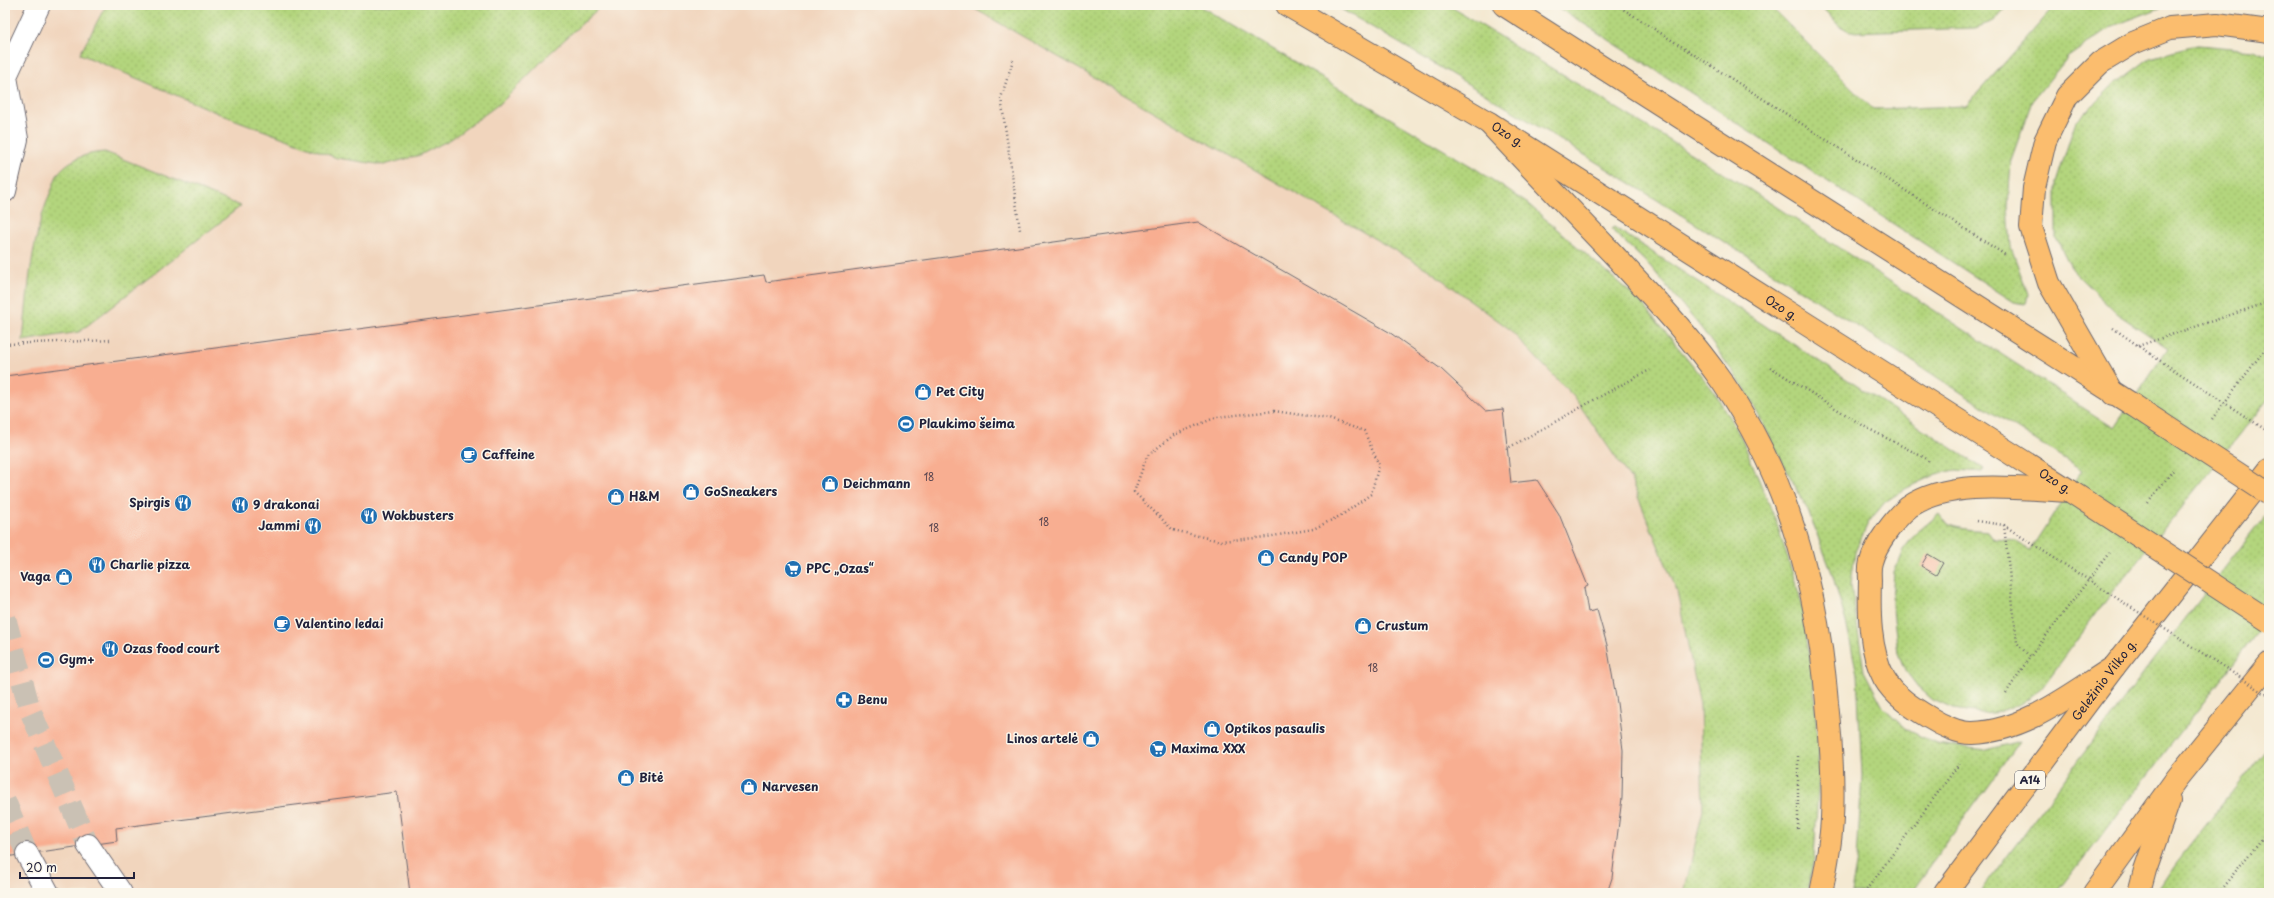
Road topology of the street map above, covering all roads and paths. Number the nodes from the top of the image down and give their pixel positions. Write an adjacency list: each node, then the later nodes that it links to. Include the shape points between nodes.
1 (39, 5): 7 (street)
2 (1287, 5): 8 (main road, Ozo g.)
3 (1504, 5): 19 (main road, via 2030,338)
4 (1617, 5): 11 (path)
5 (2269, 31): 19 (main road, via 2217,24 2170,28 2133,43 2100,63 2067,96 2045,141 2034,188 2031,227 2049,283)
6 (1013, 60): 10 (path, via 1001,98)
7 (5, 77): 9 (street, via 17,139)
8 (1489, 123): 23 (main road, Ozo g.); 44 (main road, via 1652,295 1701,354 1723,383 1755,436 1788,510 1811,582 1825,678 1831,745 1832,819)
9 (5, 192)
10 (1020, 230)
11 (2009, 257)
12 (2269, 302): 15 (path)
13 (112, 340): 14 (path)
14 (5, 344)
15 (2138, 346)
16 (2150, 354): 20 (path, bridge)
17 (1770, 368): 25 (path, via 1867,428 1927,459)
18 (1650, 370): 21 (path, via 1587,402)
19 (2113, 394): 26 (main road, bridge)
20 (2269, 432)
21 (1506, 449)
22 (2269, 470): 33 (main road, Geležinio Vilko g. / A14)
23 (2070, 491): 25 (main road, via 1973,487); 29 (main road, Ozo g., bridge)
24 (1134, 492): 24 (path, via 1173,530 1220,541 1267,537 1313,529 1342,515 1371,494 1378,465 1364,431 1329,419 1274,411 1218,416 1174,435 1147,456)
25 (1941, 493): 35 (main road, via 1909,507 1884,535 1870,563 1869,605 1873,646 1884,678 1907,705 1939,724 1972,733)
26 (2269, 494)
27 (2004, 525): 30 (path)
28 (2016, 534): 34 (path, bridge)
29 (2269, 621)
30 (2017, 643)
31 (2030, 657): 35 (path)
32 (2269, 664): 37 (main road)
33 (2114, 667): 35 (main road, via 2039,714 2001,730); 46 (main road, Geležinio Vilko g. / A14)
34 (2269, 696)
35 (1982, 732): 45 (path)
36 (1798, 747): 39 (path)
37 (2177, 778): 47 (main road); 48 (main road)
38 (2269, 830): 49 (path)
39 (1798, 837)
40 (88, 845): 43 (street)
41 (27, 854): 42 (street)
42 (48, 893)
43 (121, 893)
44 (1821, 893)
45 (1864, 893)
46 (1945, 893)
47 (2094, 893)
48 (2139, 893)
49 (2218, 893)

